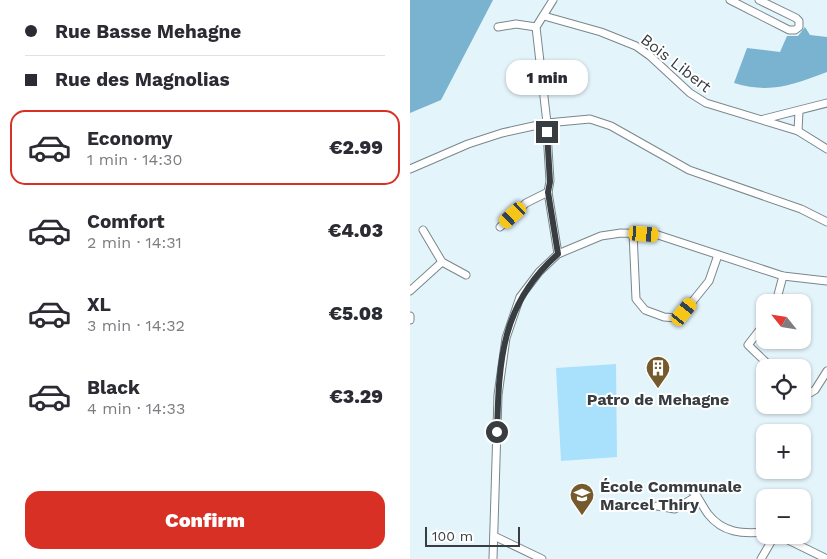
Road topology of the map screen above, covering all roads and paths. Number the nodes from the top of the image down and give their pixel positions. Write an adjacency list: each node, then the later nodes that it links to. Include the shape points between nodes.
1 (554, 0): 4 (street)
2 (730, 0): 3 (street, via 789,30 799,27 796,18)
3 (758, 0)
4 (544, 16): 6 (street); 9 (street, Bois Libert, via 636,46 706,103)
5 (498, 27): 6 (street, via 516,24)
6 (536, 27): 10 (street)
7 (827, 104): 8 (street, Bois Libert)
8 (799, 111): 9 (street, Bois Libert); 11 (street)
9 (764, 119): 11 (street, Bois Libert)
10 (547, 123): 14 (street, via 468,144); 16 (street, via 590,119 601,122 689,170 801,209)
11 (798, 131): 13 (street, Bois Libert)
12 (547, 132): 15 (street)
13 (827, 149)
14 (410, 169)
15 (548, 192): 17 (street, via 526,203); 20 (street)
16 (827, 222)
17 (500, 227)
18 (423, 230): 22 (street)
19 (633, 233): 20 (street, via 601,236); 21 (street, via 655,234); 21 (street, via 636,298 645,310 664,317 677,318 684,312 709,281)
20 (558, 254): 36 (street, via 539,272 520,298 506,338 498,395)
21 (718, 255): 24 (street)
22 (442, 262): 23 (street); 26 (street)
23 (466, 275)
24 (783, 276): 25 (street); 27 (street)
25 (827, 282)
26 (410, 291)
27 (778, 294)
28 (410, 316): 29 (street)
29 (410, 320)
30 (756, 335): 31 (street, via 748,345)
31 (763, 359)
32 (827, 371): 33 (street)
33 (811, 392)
34 (658, 506): 35 (street, via 675,509 694,493 708,514 727,530)
35 (756, 532)
36 (494, 536): 39 (street); 40 (street)
37 (771, 544): 41 (street)
38 (796, 544): 42 (street)
39 (493, 559)
40 (542, 559)
41 (761, 559)
42 (827, 559)

